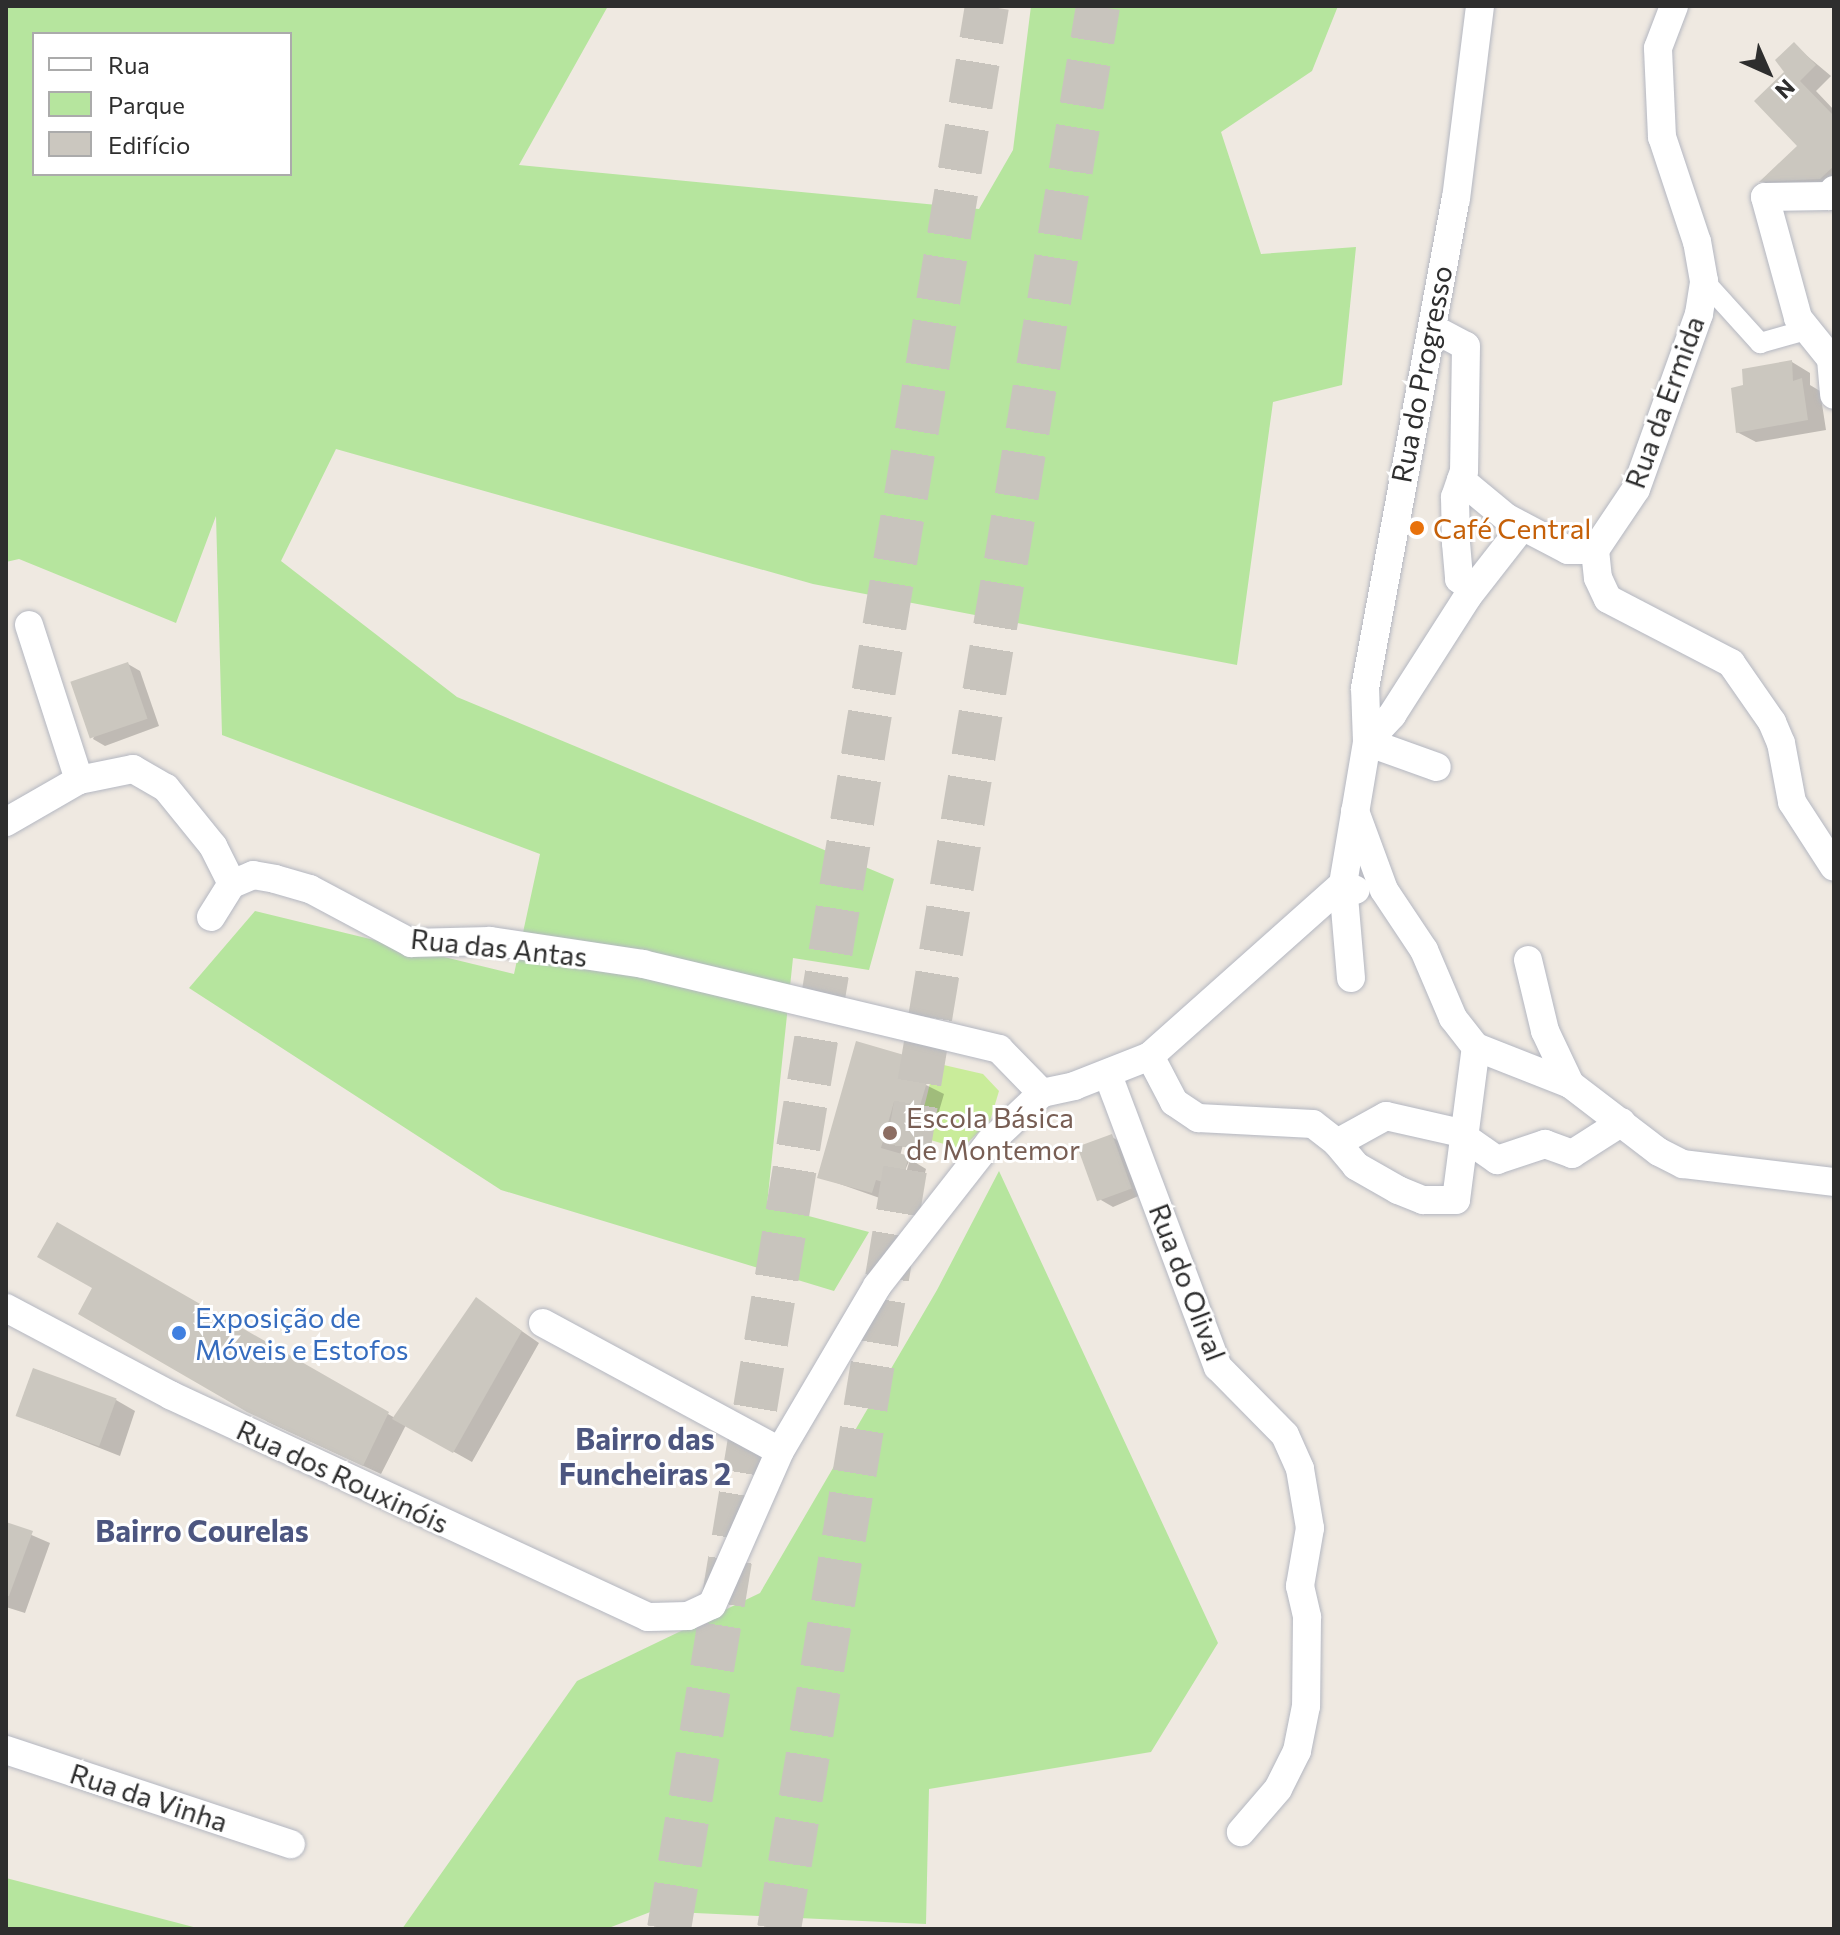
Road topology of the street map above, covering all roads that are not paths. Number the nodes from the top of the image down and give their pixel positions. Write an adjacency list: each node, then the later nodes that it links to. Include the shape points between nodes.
1 (1480, 6): 5 (street, Rua do Progresso, via 1456,199)
2 (1674, 6): 4 (street, Rua da Ermida, via 1658,48 1662,137 1697,242)
3 (1834, 190): 6 (street, via 1829,196 1765,197 1798,318)
4 (1704, 281): 6 (street, via 1760,343); 10 (street, Rua da Ermida, via 1699,314 1636,489)
5 (1432, 328): 8 (street, via 1466,346); 13 (street, Rua do Progresso, via 1373,625 1365,688)
6 (1825, 344): 7 (street)
7 (1834, 395)
8 (1461, 480): 9 (street); 11 (street, via 1455,497 1459,579)
9 (1522, 527): 10 (street, via 1568,550); 11 (street)
10 (1595, 550): 18 (street, via 1598,578 1608,599 1731,663 1772,722 1792,802)
11 (1473, 589): 13 (street, via 1392,715)
12 (29, 625): 15 (street)
13 (1367, 742): 14 (street); 16 (street, Rua do Progresso)
14 (1437, 767)
15 (79, 780): 17 (street); 19 (street, via 133,769 166,788 213,846)
16 (1353, 807): 20 (street, Rua do Progresso); 21 (street, via 1384,890)
17 (6, 822)
18 (1834, 867)
19 (232, 884): 22 (street); 29 (street, Rua das Antas, via 253,875 310,889 411,943 490,941 643,964 864,1014 999,1049)
20 (1343, 884): 21 (street); 24 (street, Rua do Progresso); 26 (street)
21 (1400, 912): 25 (street, via 1424,950 1453,1018)
22 (211, 917)
23 (1528, 960): 28 (street, via 1545,1031)
24 (1351, 978)
25 (1476, 1047): 28 (street); 32 (street)
26 (1150, 1056): 27 (street); 31 (street, via 1174,1102 1198,1118 1313,1124)
27 (1108, 1075): 29 (street); 38 (street, Rua do Olival, via 1218,1367 1285,1435 1300,1469 1310,1528 1300,1586 1307,1617 1306,1706 1297,1751 1278,1789)
28 (1570, 1084): 30 (street)
29 (1042, 1093): 36 (street, via 990,1142 877,1286)
30 (1622, 1122): 32 (street, via 1572,1154 1545,1144 1497,1160); 33 (street, via 1683,1164)
31 (1337, 1143): 32 (street, via 1386,1116 1457,1132); 32 (street, via 1356,1166 1398,1190 1442,1201 1456,1200)
32 (1467, 1143)
33 (1834, 1182)
34 (6, 1308): 36 (street, Rua dos Rouxinóis, via 170,1395 648,1617 688,1616 712,1605)
35 (543, 1323): 36 (street)
36 (780, 1451)
37 (6, 1750): 39 (street, Rua da Vinha)
38 (1241, 1832)
39 (291, 1844)

